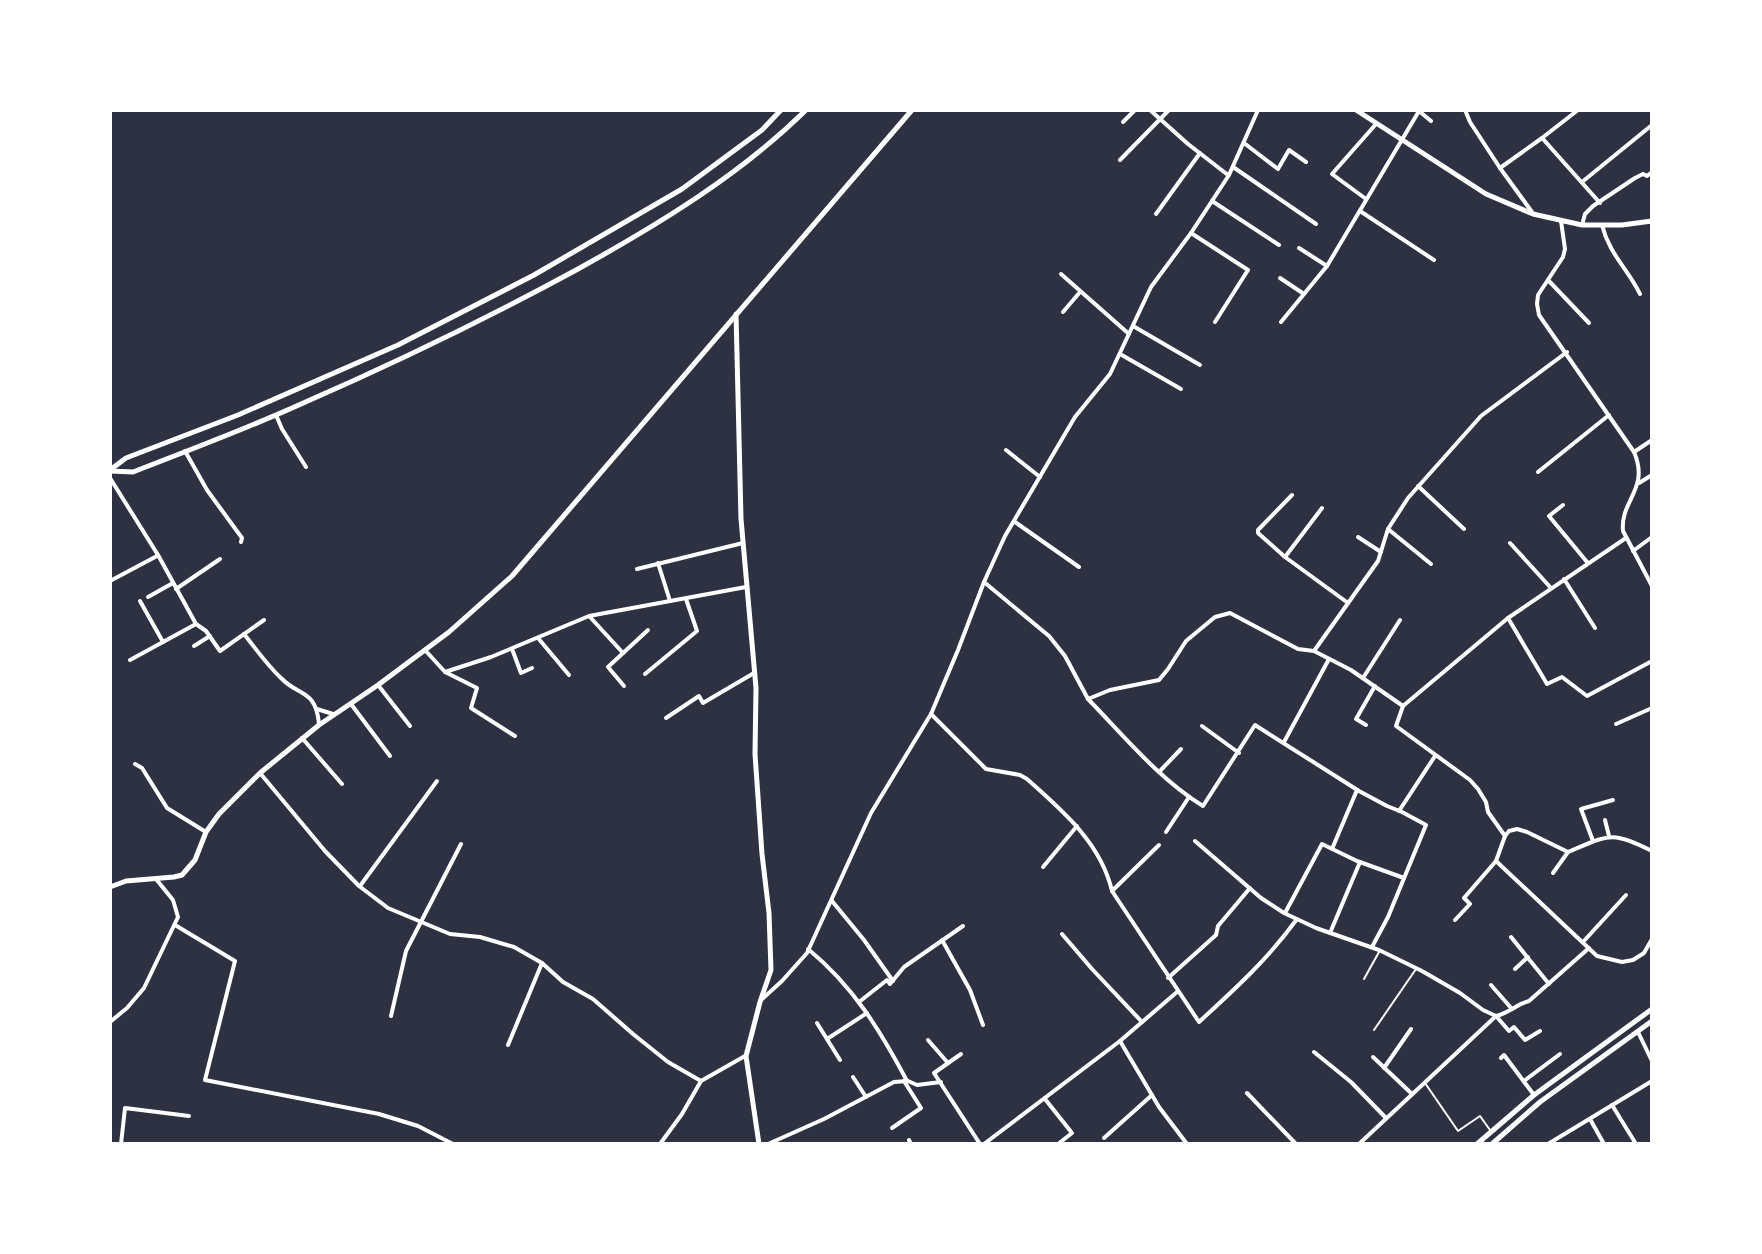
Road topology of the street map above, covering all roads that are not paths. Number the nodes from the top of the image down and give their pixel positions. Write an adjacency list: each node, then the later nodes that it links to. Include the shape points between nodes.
1 (781, 110): 70 (street, via 682,189 534,275 398,345 126,458)
2 (806, 110): 63 (street, via 742,166 616,248 464,329)
3 (912, 110): 53 (street)
4 (1135, 110): 16 (street)
5 (1150, 110): 14 (street)
6 (1169, 110): 14 (street)
7 (1258, 110): 21 (street)
8 (1357, 110): 17 (street)
9 (1472, 110): 12 (street)
10 (1562, 110): 13 (street)
11 (1578, 110): 13 (street)
12 (1466, 113): 26 (street)
13 (1569, 117): 19 (street)
14 (1160, 119): 22 (street); 23 (street)
15 (1431, 121): 20 (street, via 1419,111)
16 (1123, 122)
17 (1376, 123): 20 (street); 30 (street, via 1332,174)
18 (1652, 125): 29 (street)
19 (1542, 138): 26 (street); 29 (street)
20 (1403, 140): 30 (street); 35 (street, via 1486,194)
21 (1244, 143): 24 (street, via 1278,169 1289,150); 25 (street)
22 (1200, 153): 28 (street); 34 (street)
23 (1120, 160)
24 (1306, 162)
25 (1233, 167): 28 (street); 38 (street)
26 (1500, 168): 35 (street)
27 (1652, 172): 32 (street)
28 (1229, 175): 31 (street)
29 (1582, 182): 32 (street)
30 (1366, 199): 33 (street)
31 (1212, 201): 41 (street); 42 (street)
32 (1600, 203): 39 (street, via 1585,214)
33 (1360, 211): 44 (street); 45 (street)
34 (1156, 214)
35 (1533, 214): 36 (street)
36 (1561, 221): 39 (street); 48 (street, via 1565,249)
37 (1652, 221): 40 (street)
38 (1316, 224)
39 (1582, 225): 40 (street)
40 (1602, 225): 51 (street, via 1612,253)
41 (1191, 233): 54 (street, via 1248,270); 57 (street, via 1155,280)
42 (1279, 245)
43 (1299, 248): 45 (street)
44 (1434, 260)
45 (1327, 266): 50 (street)
46 (1061, 274): 49 (street)
47 (1280, 278): 50 (street)
48 (1548, 280): 56 (street); 59 (street, via 1538,295 1539,315)
49 (1080, 292): 52 (street); 58 (street)
50 (1304, 294): 55 (street)
51 (1640, 294)
52 (1063, 312)
53 (736, 313): 87 (street); 124 (street, via 512,576)
54 (1215, 322)
55 (1281, 322)
56 (1589, 323)
57 (1132, 325): 58 (street); 61 (street)
58 (1129, 334): 60 (street)
59 (1567, 352): 64 (street); 76 (street, via 1481,416)
60 (1120, 354): 62 (street); 73 (street)
61 (1200, 365)
62 (1181, 389)
63 (276, 415): 67 (street); 69 (street)
64 (1609, 415): 68 (street); 71 (street)
65 (1652, 440): 68 (street)
66 (1006, 450): 73 (street)
67 (185, 451): 70 (street, via 133,472); 86 (street)
68 (1634, 452): 75 (street, via 1640,467)
69 (306, 467)
70 (110, 471)
71 (1538, 472)
72 (1652, 475): 75 (street)
73 (1040, 477): 80 (street)
74 (110, 478): 91 (street)
75 (1637, 485): 85 (street, via 1622,522)
76 (1418, 486): 81 (street); 82 (street)
77 (1292, 495): 92 (street, via 1258,532)
78 (1563, 505): 94 (street, via 1549,516)
79 (1322, 508): 92 (street)
80 (1014, 521): 97 (street); 101 (street)
81 (1388, 529): 90 (street); 96 (street)
82 (1464, 529)
83 (1358, 537): 90 (street)
84 (1652, 537): 89 (street)
85 (1626, 538): 89 (street); 94 (street)
86 (241, 542)
87 (743, 543): 95 (street); 104 (street)
88 (1510, 543): 105 (street)
89 (1633, 551): 103 (street)
90 (1381, 552): 110 (street)
91 (158, 555): 100 (street); 102 (street)
92 (1285, 557): 110 (street)
93 (220, 559): 102 (street)
94 (1587, 562): 99 (street)
95 (658, 563): 98 (street); 109 (street)
96 (1431, 564)
97 (1079, 567)
98 (637, 569)
99 (1564, 579): 105 (street); 116 (street)
100 (110, 581)
101 (984, 582): 139 (street, via 1057,646); 145 (street)
102 (175, 586): 106 (street); 115 (street)
103 (1652, 586)
104 (746, 587): 107 (street); 132 (street)
105 (1551, 588): 112 (street)
106 (148, 597)
107 (686, 599): 109 (street); 133 (street, via 697,631)
108 (140, 601): 121 (street)
109 (670, 601): 111 (street)
110 (1348, 603): 125 (street)
111 (589, 616): 120 (street); 126 (street)
112 (1508, 618): 129 (street, via 1547,684 1562,677 1587,696); 141 (street)
113 (264, 620): 118 (street)
114 (1400, 620): 135 (street)
115 (196, 624): 119 (street); 121 (street)
116 (1595, 628)
117 (648, 630): 126 (street)
118 (244, 634): 119 (street, via 220,651); 143 (street, via 283,681 308,695)
119 (210, 636): 122 (street)
120 (538, 638): 123 (street); 134 (street)
121 (163, 642): 128 (street)
122 (194, 646)
123 (512, 649): 130 (street, via 521,673); 131 (street)
124 (425, 650): 131 (street); 136 (street)
125 (1314, 651): 127 (street); 139 (street, via 1298,649 1230,613 1222,614 1186,641 1159,680)
126 (623, 653): 137 (street, via 608,667)
127 (1329, 659): 135 (street); 154 (street)
128 (130, 660)
129 (1652, 661)
130 (532, 668)
131 (445, 672): 152 (street, via 477,688 471,708)
132 (754, 673): 146 (street, via 703,703 699,696); 219 (street, via 771,970)
133 (645, 674)
134 (569, 675)
135 (1363, 678): 138 (street)
136 (378, 685): 140 (street); 150 (street)
137 (624, 686)
138 (1376, 686): 141 (street); 149 (street, via 1356,719)
139 (1088, 699): 160 (street)
140 (350, 703): 144 (street); 158 (street)
141 (1403, 706): 157 (street, via 1396,726)
142 (1652, 708): 147 (street)
143 (317, 709): 144 (street); 148 (street)
144 (337, 712): 148 (street)
145 (931, 714): 169 (street, via 986,769 1027,779); 192 (street, via 871,813)
146 (666, 718)
147 (1616, 724)
148 (319, 725): 153 (street)
149 (1366, 725)
150 (410, 726)
151 (1202, 726): 156 (street)
152 (515, 736)
153 (302, 738): 161 (street); 163 (street)
154 (1284, 742): 156 (street, via 1255,725); 164 (street)
155 (1181, 749): 160 (street)
156 (1239, 753): 165 (street, via 1203,806)
157 (1436, 755): 167 (street); 172 (street, via 1478,789)
158 (390, 756)
159 (135, 764): 170 (street, via 167,808)
160 (1159, 772): 165 (street)
161 (260, 773): 170 (street); 187 (street)
162 (437, 781): 187 (street)
163 (342, 784)
164 (1357, 790): 167 (street); 178 (street)
165 (1189, 797): 171 (street)
166 (1613, 800): 175 (street, via 1581,809)
167 (1399, 811): 185 (street, via 1426,825)
168 (1605, 820): 173 (street)
169 (1077, 826): 183 (street); 190 (street, via 1087,836)
170 (206, 832): 186 (street, via 195,860 182,875)
171 (1166, 832)
172 (1505, 836): 180 (street, via 1522,830); 181 (street)
173 (1609, 836): 175 (street); 179 (street)
174 (1195, 841): 189 (street)
175 (1593, 841): 180 (street)
176 (461, 844): 196 (street)
177 (1159, 845): 190 (street)
178 (1332, 849): 182 (street); 193 (street, via 1322,844)
179 (1652, 851)
180 (1568, 852): 184 (street)
181 (1496, 861): 195 (street, via 1464,898 1470,904); 204 (street)
182 (1360, 862): 185 (street); 199 (street)
183 (1043, 867)
184 (1553, 873)
185 (1404, 878): 205 (street)
186 (156, 879): 188 (street); 197 (street, via 176,907)
187 (359, 886): 196 (street, via 388,908)
188 (110, 887)
189 (1250, 888): 193 (street); 213 (street, via 1216,935)
190 (1112, 891): 213 (street)
191 (1626, 895): 204 (street)
192 (832, 901): 207 (street); 215 (street)
193 (1285, 913): 194 (street)
194 (1297, 919): 199 (street); 218 (street, via 1257,969 1199,1022)
195 (1455, 920)
196 (420, 921): 210 (street, via 450,934 506,944); 224 (street, via 406,951)
197 (175, 925): 227 (street, via 144,988); 274 (street, via 235,961 205,1080 379,1114)
198 (963, 926): 203 (street)
199 (1330, 933): 205 (street)
200 (1062, 934): 228 (street)
201 (1511, 937): 209 (street)
202 (1652, 939): 206 (street, via 1644,953 1622,962 1597,956)
203 (942, 940): 215 (street); 231 (street)
204 (1583, 942): 206 (street)
205 (1372, 947): 208 (street)
206 (1589, 948): 216 (street)
207 (808, 949): 219 (street); 220 (street)
208 (1381, 950): 211 (street); 214 (lane)
209 (1528, 957): 212 (street); 216 (street)
210 (542, 963): 239 (street); 253 (street, via 668,1062)
211 (1416, 968): 225 (street); 233 (lane)
212 (1515, 969)
213 (1168, 978): 218 (street)
214 (1364, 979)
215 (893, 981): 220 (street, via 887,980)
216 (1549, 984): 221 (street)
217 (1491, 985): 221 (street)
218 (1177, 992): 228 (street)
219 (760, 1002): 243 (street)
220 (859, 1002): 223 (street)
221 (1512, 1009): 225 (street)
222 (1652, 1009): 230 (street)
223 (867, 1013): 236 (street); 254 (street)
224 (391, 1016)
225 (1496, 1016): 234 (street, via 1525,1040); 258 (street)
226 (1652, 1021): 235 (street)
227 (110, 1022)
228 (1142, 1022): 238 (street)
229 (817, 1023): 236 (street)
230 (1633, 1024): 235 (street); 245 (street)
231 (983, 1025)
232 (1411, 1029): 251 (street)
233 (1374, 1030)
234 (1540, 1031)
235 (1638, 1032): 248 (street); 250 (street)
236 (827, 1039): 247 (street)
237 (928, 1040): 249 (street)
238 (1120, 1041): 261 (street); 264 (street)
239 (508, 1045)
240 (1314, 1052): 267 (street)
241 (961, 1054): 249 (street)
242 (1560, 1054): 255 (street)
243 (746, 1056): 253 (street); 276 (street)
244 (1373, 1057): 251 (street)
245 (1586, 1057): 250 (street); 262 (street)
246 (1501, 1058): 255 (street, via 1504,1055)
247 (840, 1060)
248 (1652, 1061)
249 (948, 1063): 257 (street, via 934,1073)
250 (1592, 1064): 285 (street)
251 (1384, 1068): 260 (street)
252 (853, 1077): 263 (street)
253 (701, 1081): 275 (street)
254 (906, 1081): 257 (street); 263 (street); 269 (street, via 921,1108)
255 (1524, 1081): 262 (street)
256 (1652, 1081): 265 (street)
257 (941, 1082): 278 (street)
258 (1424, 1082): 260 (street); 270 (lane, via 1458,1131 1480,1116)
259 (1247, 1093): 281 (street)
260 (1412, 1094): 267 (street)
261 (1152, 1095): 271 (street); 280 (street)
262 (1534, 1095): 270 (street)
263 (866, 1097): 277 (street)
264 (1044, 1098): 278 (street); 279 (street, via 1072,1133)
265 (1612, 1105): 268 (street); 288 (street)
266 (189, 1116): 273 (street, via 125,1108)
267 (1386, 1118): 272 (street)
268 (1590, 1119): 286 (street); 287 (street)
269 (892, 1128)
270 (1492, 1132): 284 (street)
271 (1104, 1138)
272 (1365, 1139): 282 (street); 283 (street)
273 (121, 1144)
274 (453, 1144)
275 (660, 1144)
276 (759, 1144)
277 (768, 1144)
278 (982, 1144)
279 (1058, 1144)
280 (1187, 1144)
281 (1296, 1144)
282 (1359, 1144)
283 (1370, 1144)
284 (1477, 1144)
285 (1492, 1144)
286 (1548, 1144)
287 (1604, 1144)
288 (1636, 1144)

